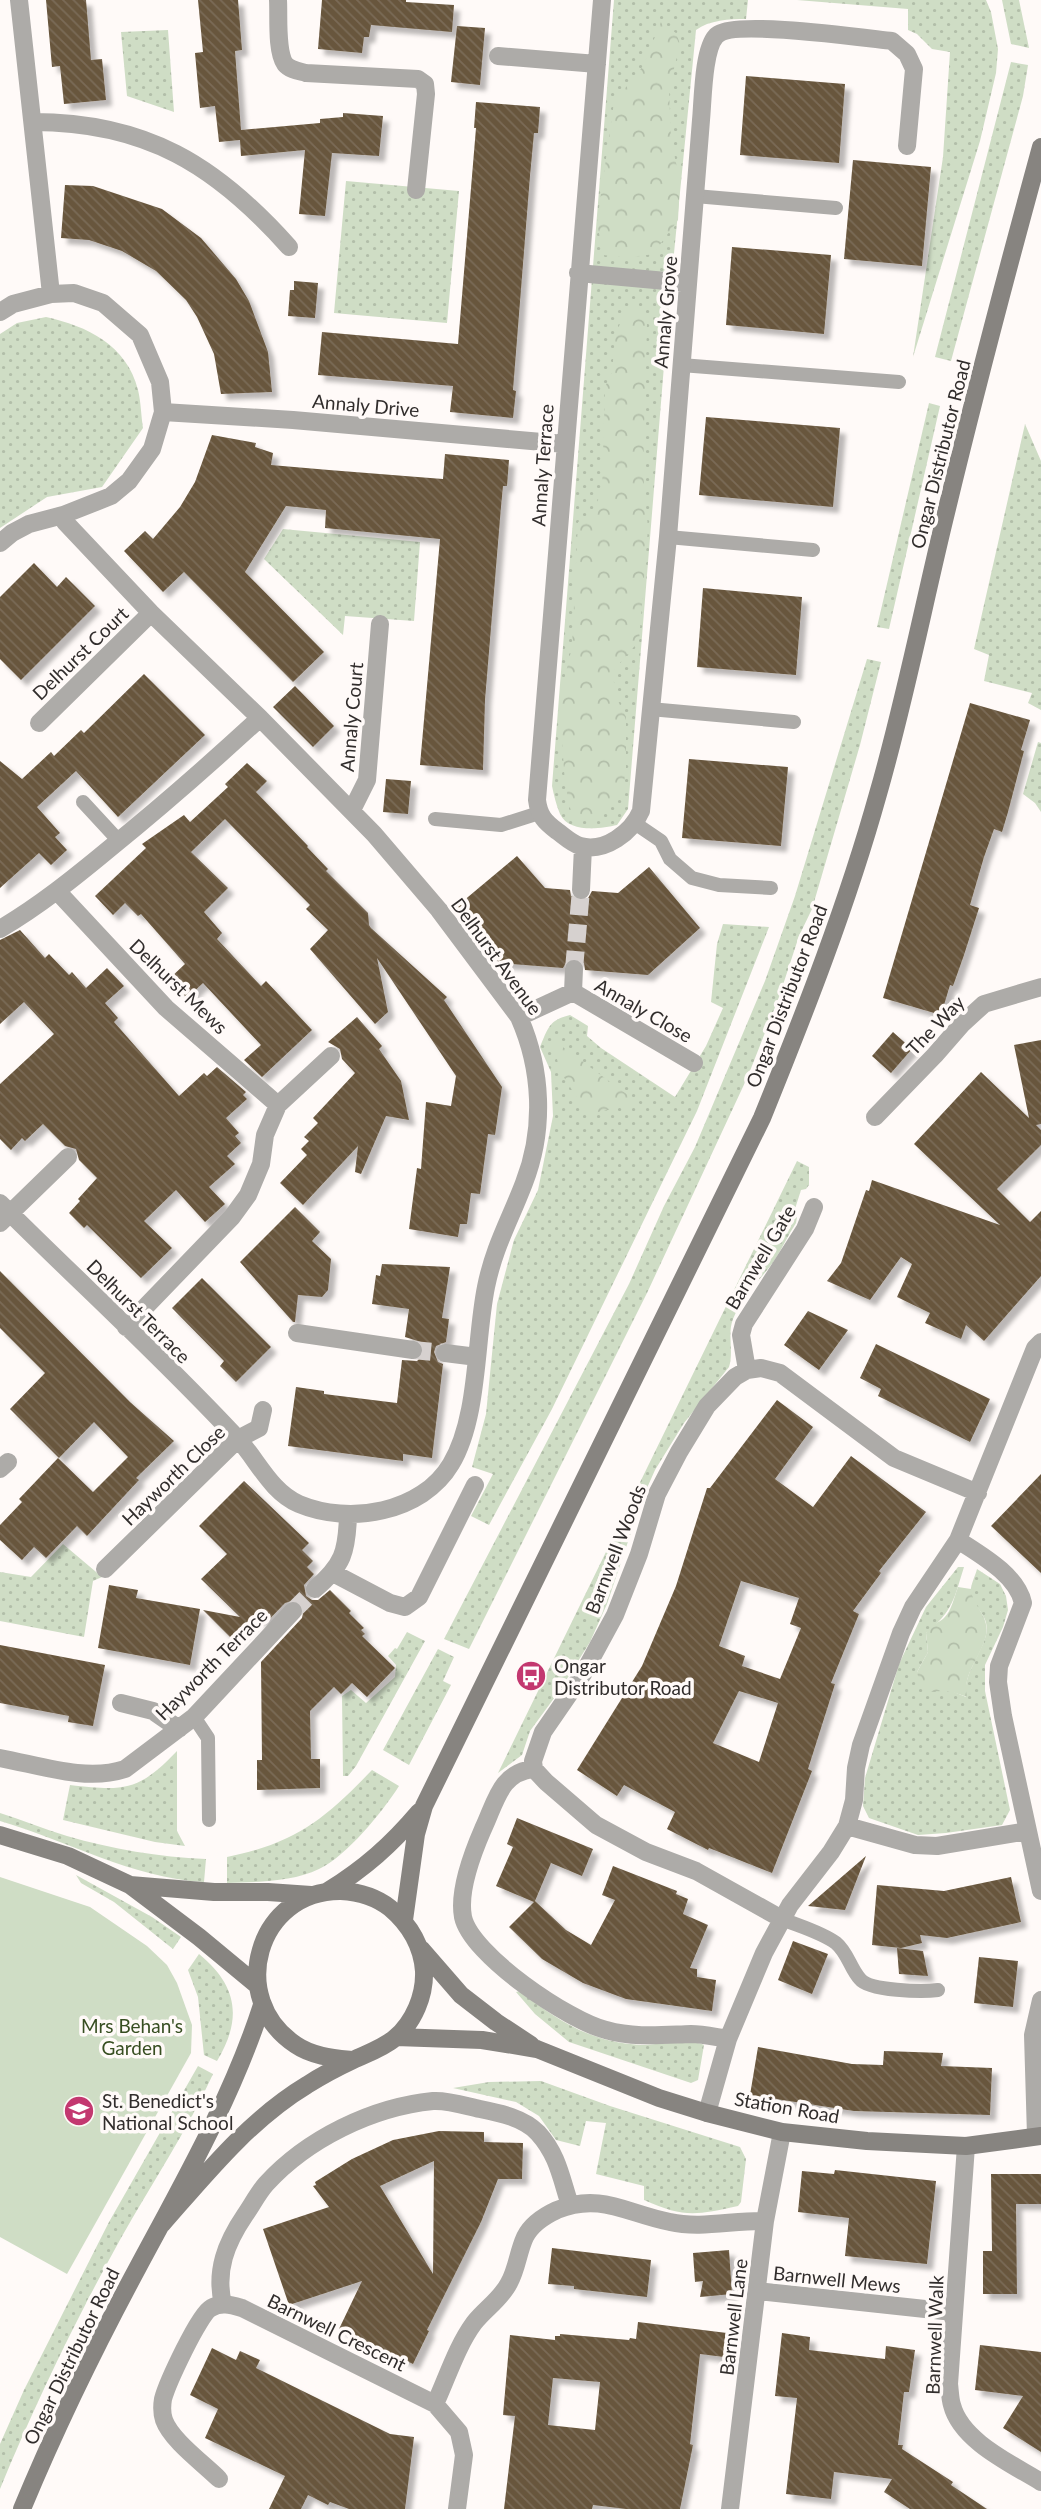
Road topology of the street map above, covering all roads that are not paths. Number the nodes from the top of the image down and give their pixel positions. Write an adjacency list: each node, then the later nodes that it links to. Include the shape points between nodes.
1 (19, 0): 6 (street)
2 (278, 0): 9 (street, via 280,50 292,69 418,79 425,84)
3 (602, 0): 5 (street, Annaly Terrace)
4 (498, 56): 5 (street)
5 (597, 64): 13 (street, Annaly Terrace)
6 (33, 122): 12 (street, via 113,130 168,149 234,191); 15 (street)
7 (907, 146): 10 (street, Annaly Grove, via 914,69 907,54 892,41 729,29 714,39 708,61)
8 (1041, 147): 76 (street, Ongar Distributor Road, via 878,796 804,1015 727,1191)
9 (416, 190)
10 (695, 196): 11 (lane); 14 (street, Annaly Grove)
11 (835, 208)
12 (289, 247)
13 (578, 273): 14 (street); 20 (street, Annaly Terrace)
14 (688, 283): 17 (street, Annaly Grove)
15 (51, 293): 16 (street); 19 (street, via 74,293 103,303 140,335 160,382)
16 (0, 312)
17 (681, 365): 18 (lane); 22 (street, Annaly Grove)
18 (899, 382)
19 (163, 412): 20 (street, Annaly Drive); 21 (street, via 152,449 129,481 111,496)
20 (565, 444): 33 (street, Annaly Terrace)
21 (62, 515): 23 (street, via 29,524); 25 (street, Delhurst Avenue)
22 (668, 537): 24 (lane); 27 (street, Annaly Grove)
23 (0, 543)
24 (813, 550)
25 (152, 613): 28 (street, Delhurst Avenue); 30 (street, Delhurst Court)
26 (380, 624): 32 (street, Annaly Court, via 367,780)
27 (650, 709): 29 (lane); 35 (street, Annaly Grove)
28 (260, 718): 32 (street, Delhurst Avenue); 36 (street)
29 (794, 722)
30 (39, 723)
31 (83, 802): 36 (lane)
32 (352, 810): 45 (street, Delhurst Avenue, via 439,910)
33 (538, 813): 34 (lane, via 501,825); 37 (street)
34 (435, 820)
35 (636, 824): 37 (street, via 620,838); 38 (lane, via 661,841 670,859 692,878 719,885)
36 (119, 841): 39 (street)
37 (583, 847): 40 (street)
38 (771, 888)
39 (57, 891): 41 (street); 48 (street, Delhurst Mews, via 166,1008)
40 (581, 891)
41 (0, 929)
42 (574, 969): 44 (street, Annaly Close)
43 (1041, 986): 49 (street, The Way, via 984,1004)
44 (573, 992): 45 (street, Annaly Close); 47 (street, Annaly Close)
45 (519, 1017): 58 (street, Delhurst Avenue, via 534,1057 537,1133 524,1184 491,1260)
46 (331, 1056): 48 (street)
47 (694, 1063)
48 (278, 1105): 53 (street, via 265,1135 261,1164 232,1217)
49 (874, 1117)
50 (68, 1157): 52 (street, Delhurst Terrace)
51 (814, 1206): 59 (street, Barnwell Gate, via 806,1229 744,1324 741,1335)
52 (3, 1213): 53 (street, Delhurst Terrace)
53 (126, 1326): 61 (street, Delhurst Terrace)
54 (297, 1333): 56 (street)
55 (1041, 1342): 63 (street)
56 (413, 1350)
57 (445, 1353): 58 (street)
58 (477, 1357): 64 (street, Delhurst Avenue, via 461,1445 437,1482 413,1500)
59 (747, 1370): 63 (street, via 780,1373 894,1458); 75 (street, Barnwell Woods, via 707,1406 679,1452 657,1494 615,1615 583,1674 543,1732)
60 (263, 1410): 61 (street, Hayworth Close, via 259,1428)
61 (238, 1439): 64 (street, Delhurst Avenue, via 277,1490 299,1503); 66 (street, Hayworth Close)
62 (475, 1485): 67 (street, via 419,1597 405,1607 390,1604)
63 (978, 1493): 65 (street)
64 (348, 1515): 67 (street, via 346,1543)
65 (958, 1540): 69 (street, via 996,1567); 78 (street, via 901,1633 861,1745)
66 (105, 1569)
67 (333, 1573): 68 (street)
68 (315, 1589)
69 (1032, 1605): 79 (street, via 999,1666 998,1682)
70 (293, 1611): 72 (street, Hayworth Terrace)
71 (121, 1703): 73 (street, via 153,1711)
72 (194, 1717): 73 (street, Hayworth Terrace); 77 (lane, via 208,1738)
73 (179, 1729): 74 (street, Hayworth Terrace, via 113,1773 77,1773)
74 (0, 1758)
75 (534, 1769): 84 (street, via 596,1825 646,1852 696,1871); 92 (street, via 515,1773 505,1782 478,1841 464,1884 463,1916 470,1932 513,1976 586,2024 639,2036 694,2034)
76 (424, 1807): 83 (street, Ongar Distributor Road, via 357,1873); 85 (street, Ongar Distributor Road)
77 (209, 1820)
78 (847, 1826): 79 (street, via 915,1845 937,1846); 84 (street)
79 (1028, 1831): 82 (street)
80 (0, 1835): 81 (street, via 68,1857)
81 (130, 1885): 83 (street); 87 (street)
82 (1041, 1891)
83 (319, 1893): 85 (street, via 356,1892 382,1902); 87 (street, via 286,1910 268,1931 258,1957)
84 (782, 1919): 88 (lane, via 835,1942 860,1981 912,1991); 92 (street)
85 (404, 1920): 86 (street)
86 (421, 1949): 91 (street, via 421,1997 412,2019); 93 (street, Station Road, via 461,1995)
87 (257, 1985): 90 (street)
88 (938, 1990)
89 (1041, 2000): 97 (street, via 1033,2035)
90 (262, 2005): 94 (street, via 276,2029 297,2047 323,2057); 101 (street, Ongar Distributor Road, via 234,2081)
91 (396, 2037): 93 (street, Station Road, via 482,2040); 94 (street)
92 (728, 2039): 95 (street)
93 (537, 2049): 95 (street, Station Road)
94 (352, 2060): 101 (street, Ongar Distributor Road, via 272,2110 220,2157)
95 (707, 2113): 96 (street, Station Road)
96 (782, 2132): 98 (street, Station Road); 100 (street, Barnwell Lane)
97 (1039, 2136): 98 (street, Station Road)
98 (967, 2146): 104 (street, Barnwell Walk)
99 (570, 2205): 100 (street, via 622,2206 683,2224); 103 (street, via 553,2152 536,2131 512,2117 436,2100 387,2109 334,2132 265,2185 232,2233 219,2269); 105 (street, via 548,2214 526,2236 509,2283 465,2337)
100 (765, 2221): 102 (street, Barnwell Lane)
101 (162, 2224): 108 (street, Ongar Distributor Road, via 93,2353)
102 (758, 2291): 104 (street, Barnwell Mews); 110 (street, Barnwell Lane)
103 (223, 2304): 105 (street, Barnwell Crescent, via 242,2308); 106 (street, via 208,2309 201,2320 163,2401 163,2419 171,2432)
104 (953, 2312): 107 (street, Barnwell Walk, via 952,2407 964,2429)
105 (435, 2404): 109 (street, Barnwell Crescent, via 459,2432 464,2455)
106 (219, 2479)
107 (1041, 2482)
108 (22, 2509)
109 (457, 2509)
110 (730, 2509)

